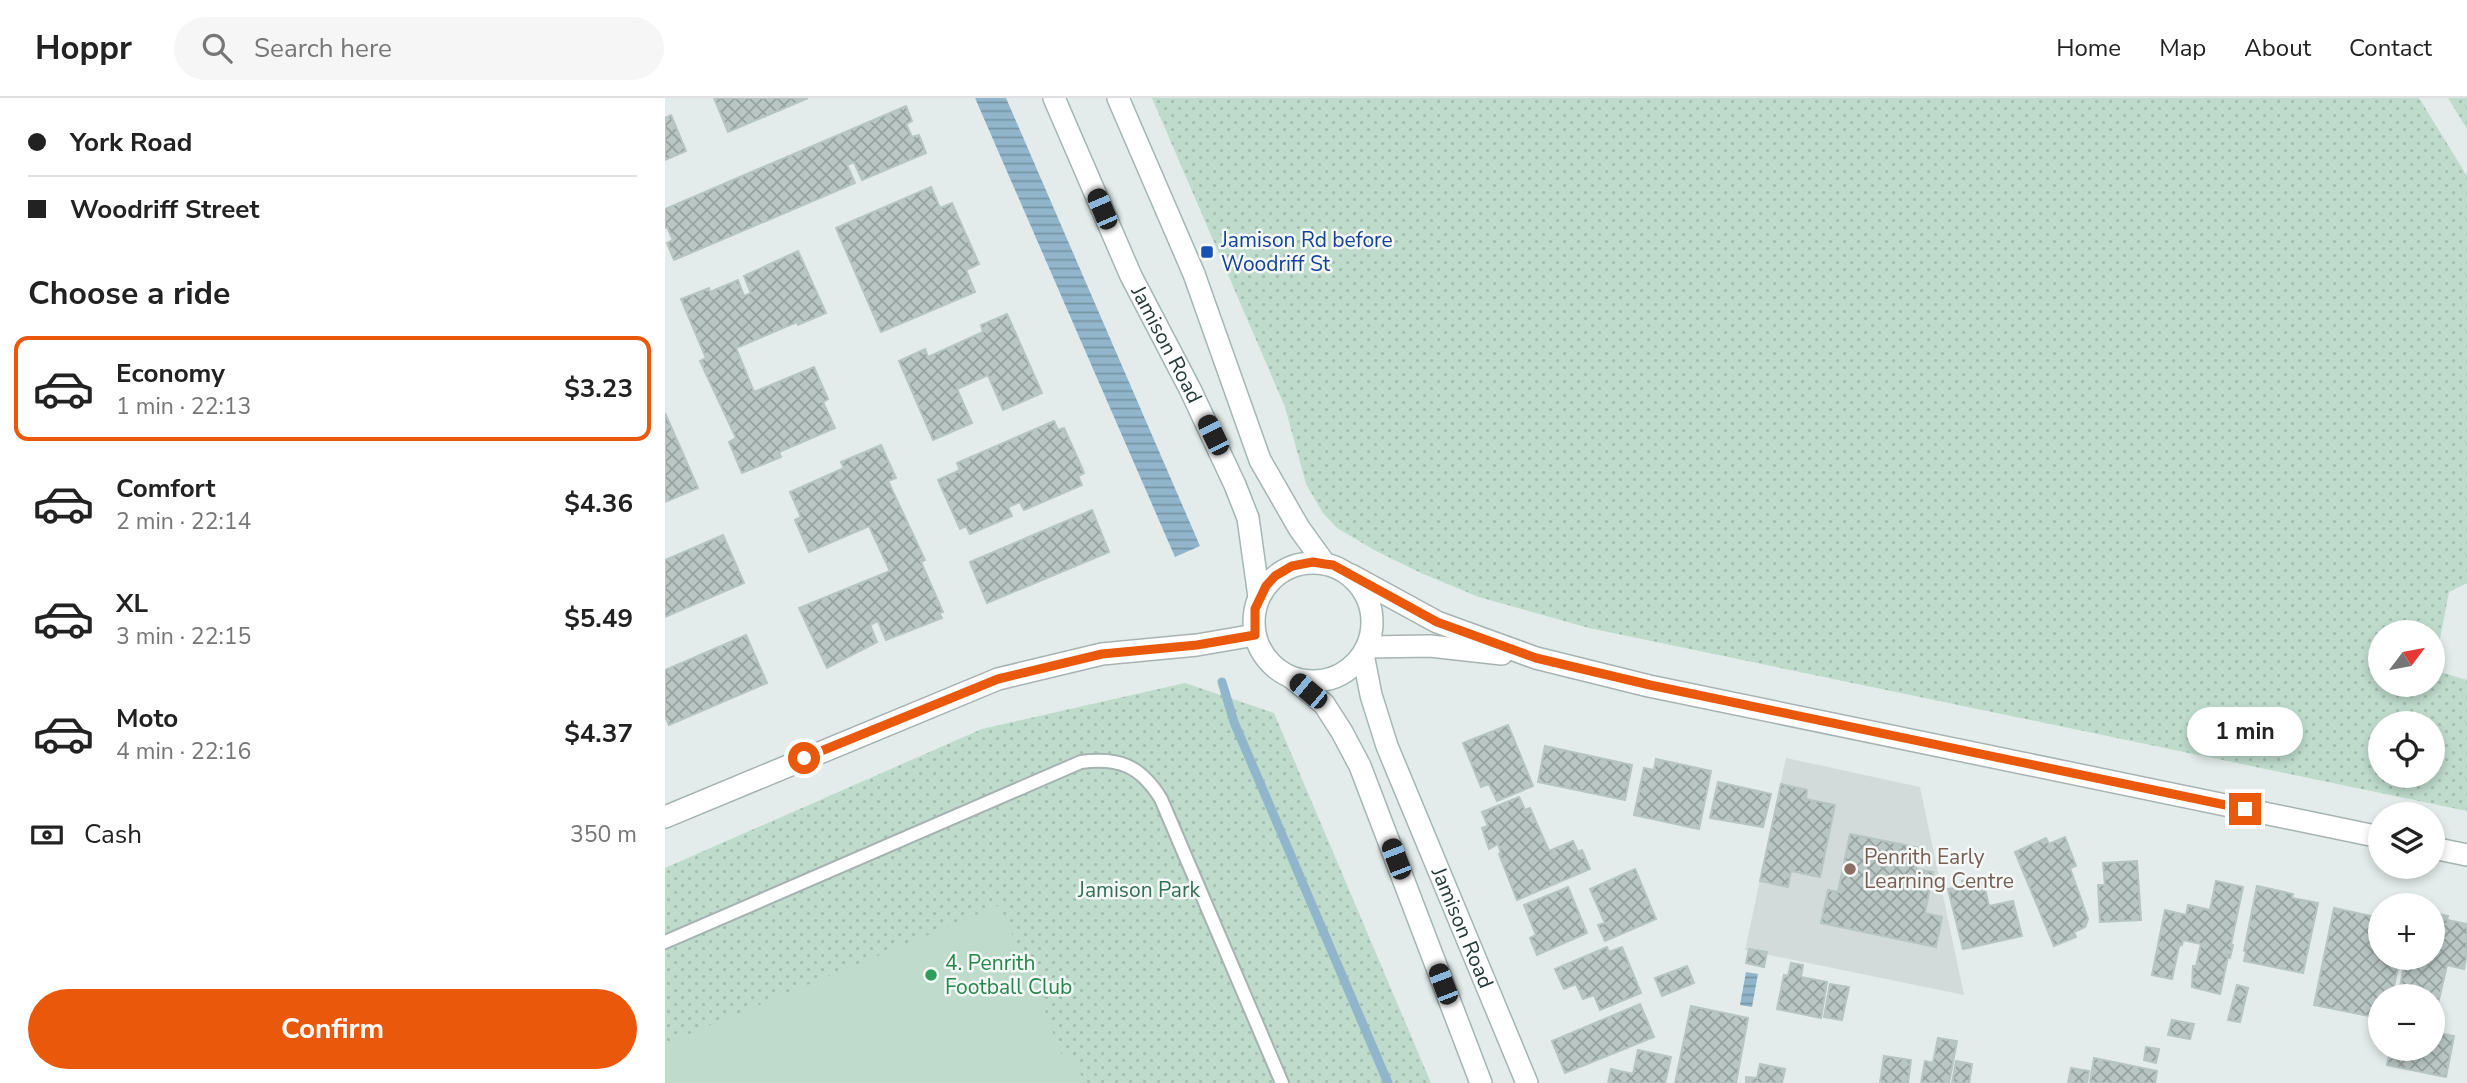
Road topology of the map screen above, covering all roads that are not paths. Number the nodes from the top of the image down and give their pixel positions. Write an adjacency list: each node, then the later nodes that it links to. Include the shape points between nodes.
1 (1054, 98): 5 (main road, Jamison Road, via 1131,276 1235,485 1248,518)
2 (1118, 98): 3 (main road, Jamison Road, via 1194,274 1260,460)
3 (1325, 564): 4 (main road); 5 (main road, via 1292,566 1275,576)
4 (1351, 575): 7 (main road, via 1365,591 1372,611); 8 (main road, via 1437,622)
5 (1259, 597): 6 (main road)
6 (1255, 635): 9 (main road, via 1276,668); 10 (main road, via 1102,654 998,679)
7 (1366, 651): 8 (main road, via 1430,646); 9 (main road, via 1346,672 1331,679); 17 (main road, Jamison Road, via 1371,695 1387,746)
8 (1536, 658): 11 (main road)
9 (1293, 678): 16 (main road, Jamison Road, via 1324,704 1360,766)
10 (665, 817)
11 (2368, 835)
12 (2445, 850): 13 (main road)
13 (2467, 855)
14 (665, 942): 15 (lane, via 1081,762 1114,761 1141,773 1161,799)
15 (1282, 1083)
16 (1481, 1083)
17 (1527, 1083)

